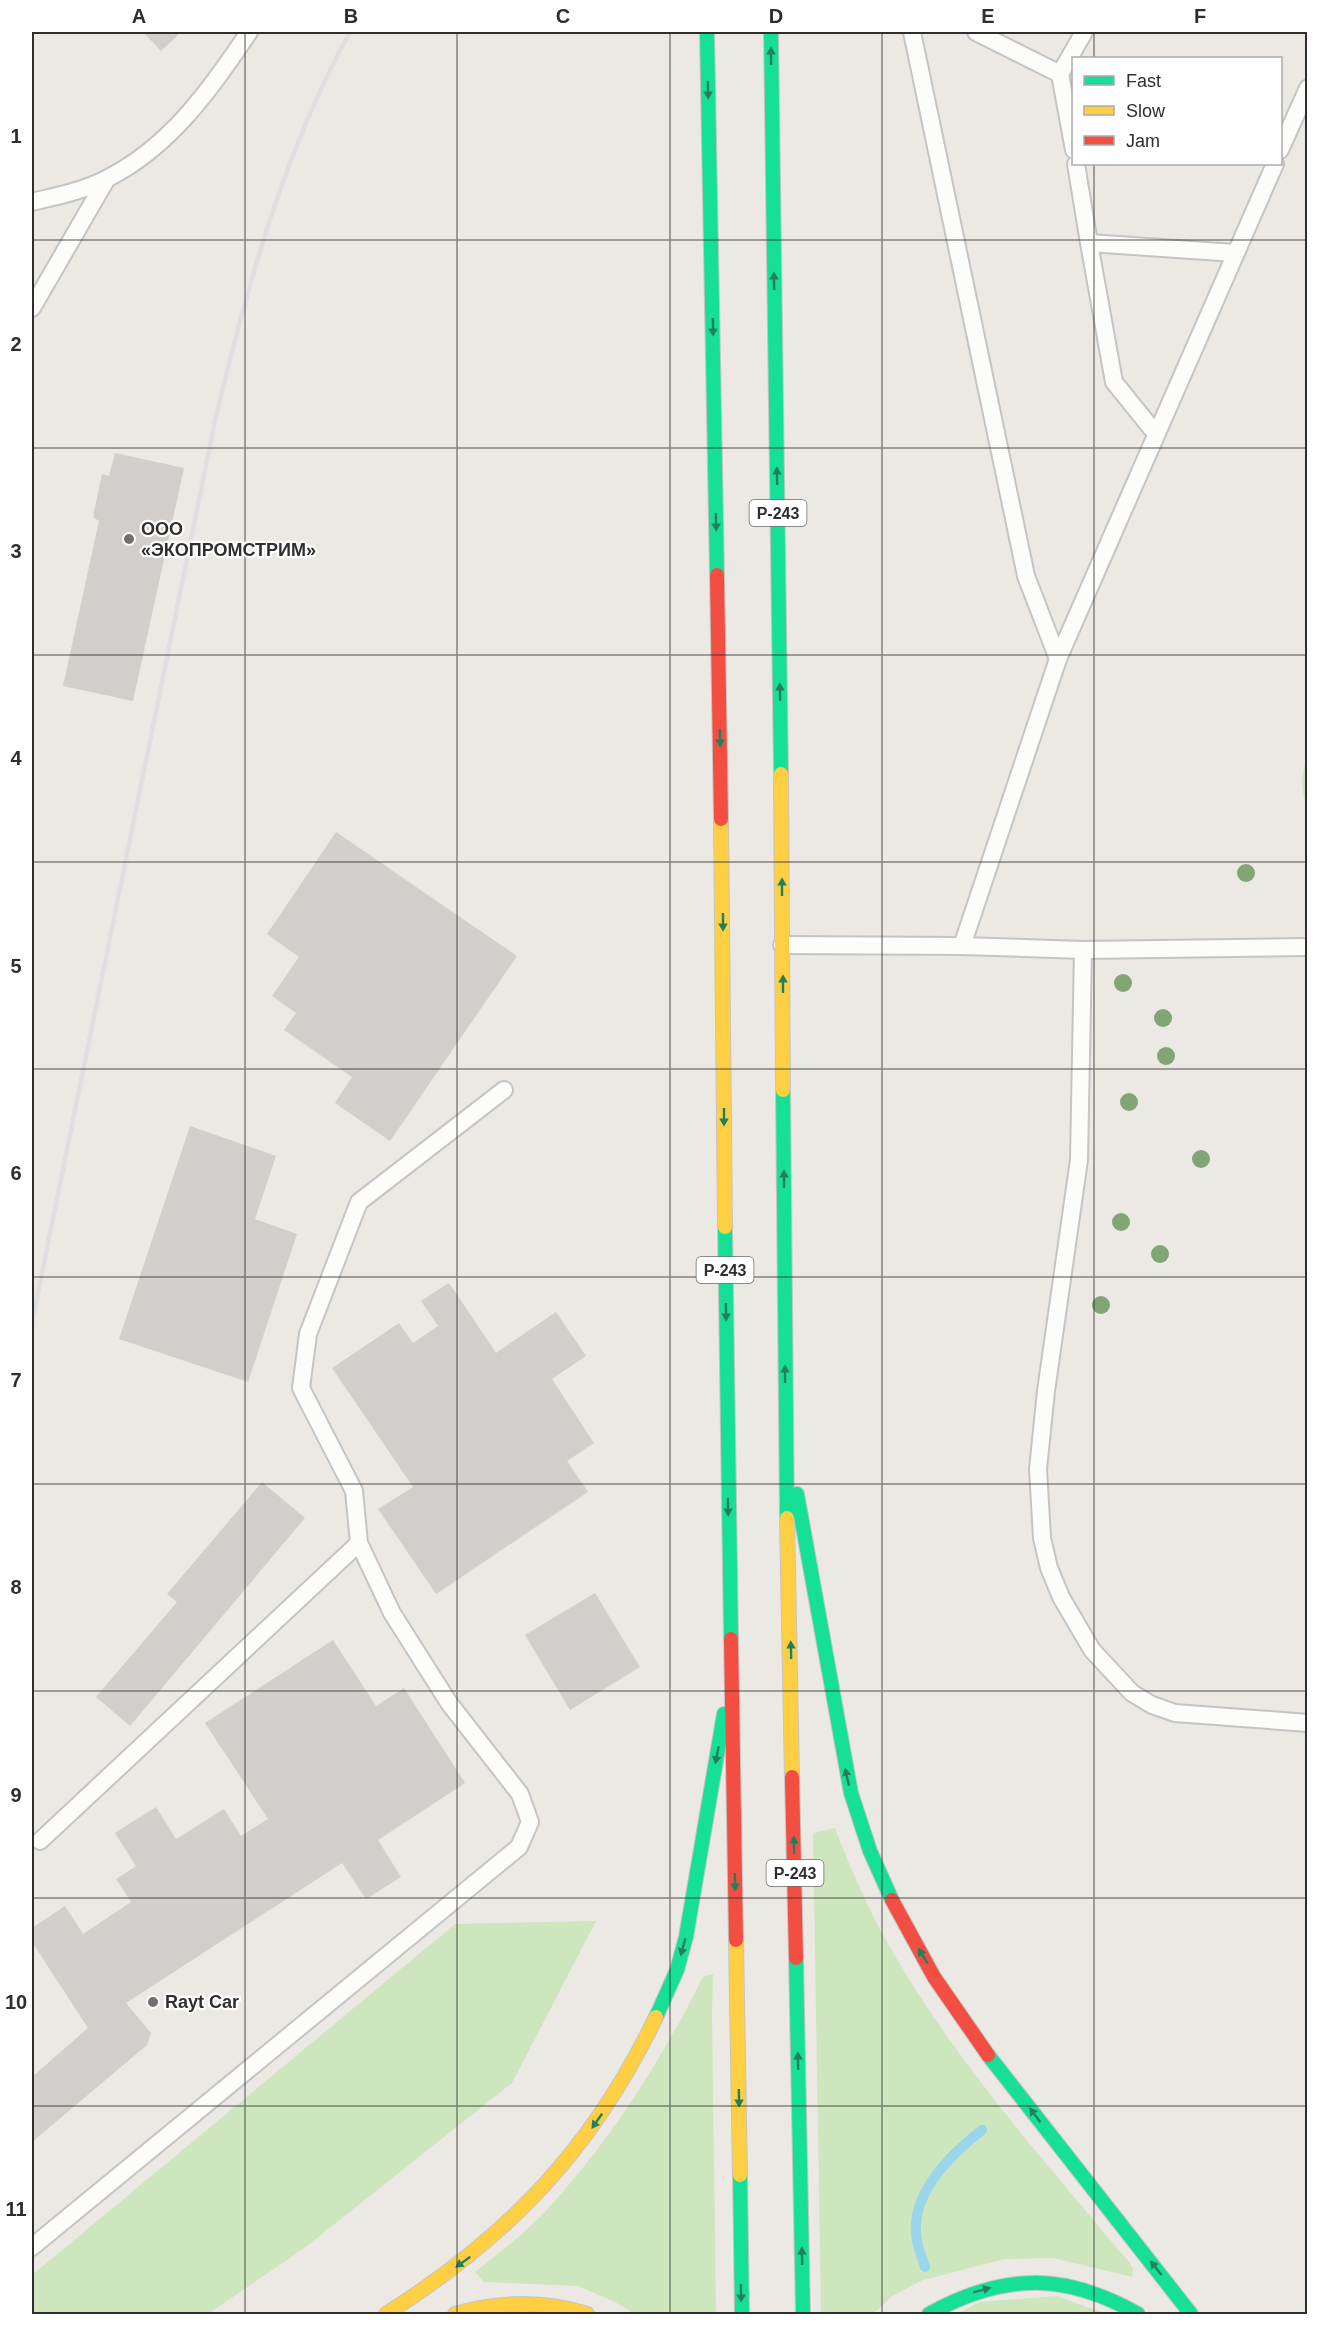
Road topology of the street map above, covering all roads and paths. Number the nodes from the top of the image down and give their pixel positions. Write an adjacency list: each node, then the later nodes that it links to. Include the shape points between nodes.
1 (249, 32): 13 (lane, via 193,110 162,141)
2 (707, 32): 27 (main road, Р-243, one-way to 27, via 722,852)
3 (771, 32): 20 (main road, Р-243, one-way to 3)
4 (912, 32): 19 (lane, via 1026,576)
5 (976, 32): 7 (lane)
6 (1084, 32): 7 (lane)
7 (1060, 74): 9 (lane)
8 (1308, 88): 10 (lane)
9 (1072, 139)
10 (1282, 148)
11 (1076, 165): 15 (lane)
12 (1275, 165): 16 (lane)
13 (106, 180): 14 (lane); 17 (lane)
14 (32, 202)
15 (1089, 243): 16 (lane); 18 (lane, via 1114,382)
16 (1235, 253): 18 (lane)
17 (32, 308)
18 (1156, 434): 19 (lane)
19 (1058, 659): 21 (lane)
20 (782, 945): 21 (lane); 25 (main road, Р-243, one-way to 20)
21 (962, 946): 23 (lane)
22 (1308, 947): 23 (lane)
23 (1083, 950): 28 (lane, via 1079,1160 1038,1469 1042,1538 1049,1568 1060,1597 1092,1650 1132,1693 1152,1705 1175,1713)
24 (504, 1090): 26 (lane, via 359,1202 308,1334 301,1388 354,1491)
25 (786, 1432): 35 (main road, Р-243, one-way to 25); 38 (main road, one-way to 25, via 969,2029 884,1884 869,1850 846,1772)
26 (359, 1543): 29 (lane); 30 (lane, via 392,1613 449,1703 520,1794 530,1822 519,1847)
27 (731, 1677): 31 (main road, one-way to 31, via 684,1946 671,1984 630,2068 597,2122 521,2211 478,2251); 34 (main road, Р-243, one-way to 34)
28 (1308, 1723)
29 (40, 1841)
30 (32, 2247)
31 (386, 2314)
32 (455, 2314): 33 (main road, via 507,2303 559,2307)
33 (586, 2314)
34 (742, 2314)
35 (803, 2314)
36 (929, 2314): 37 (main road, one-way to 37, via 979,2290 1039,2283 1097,2292)
37 (1138, 2314)
38 (1191, 2314)

